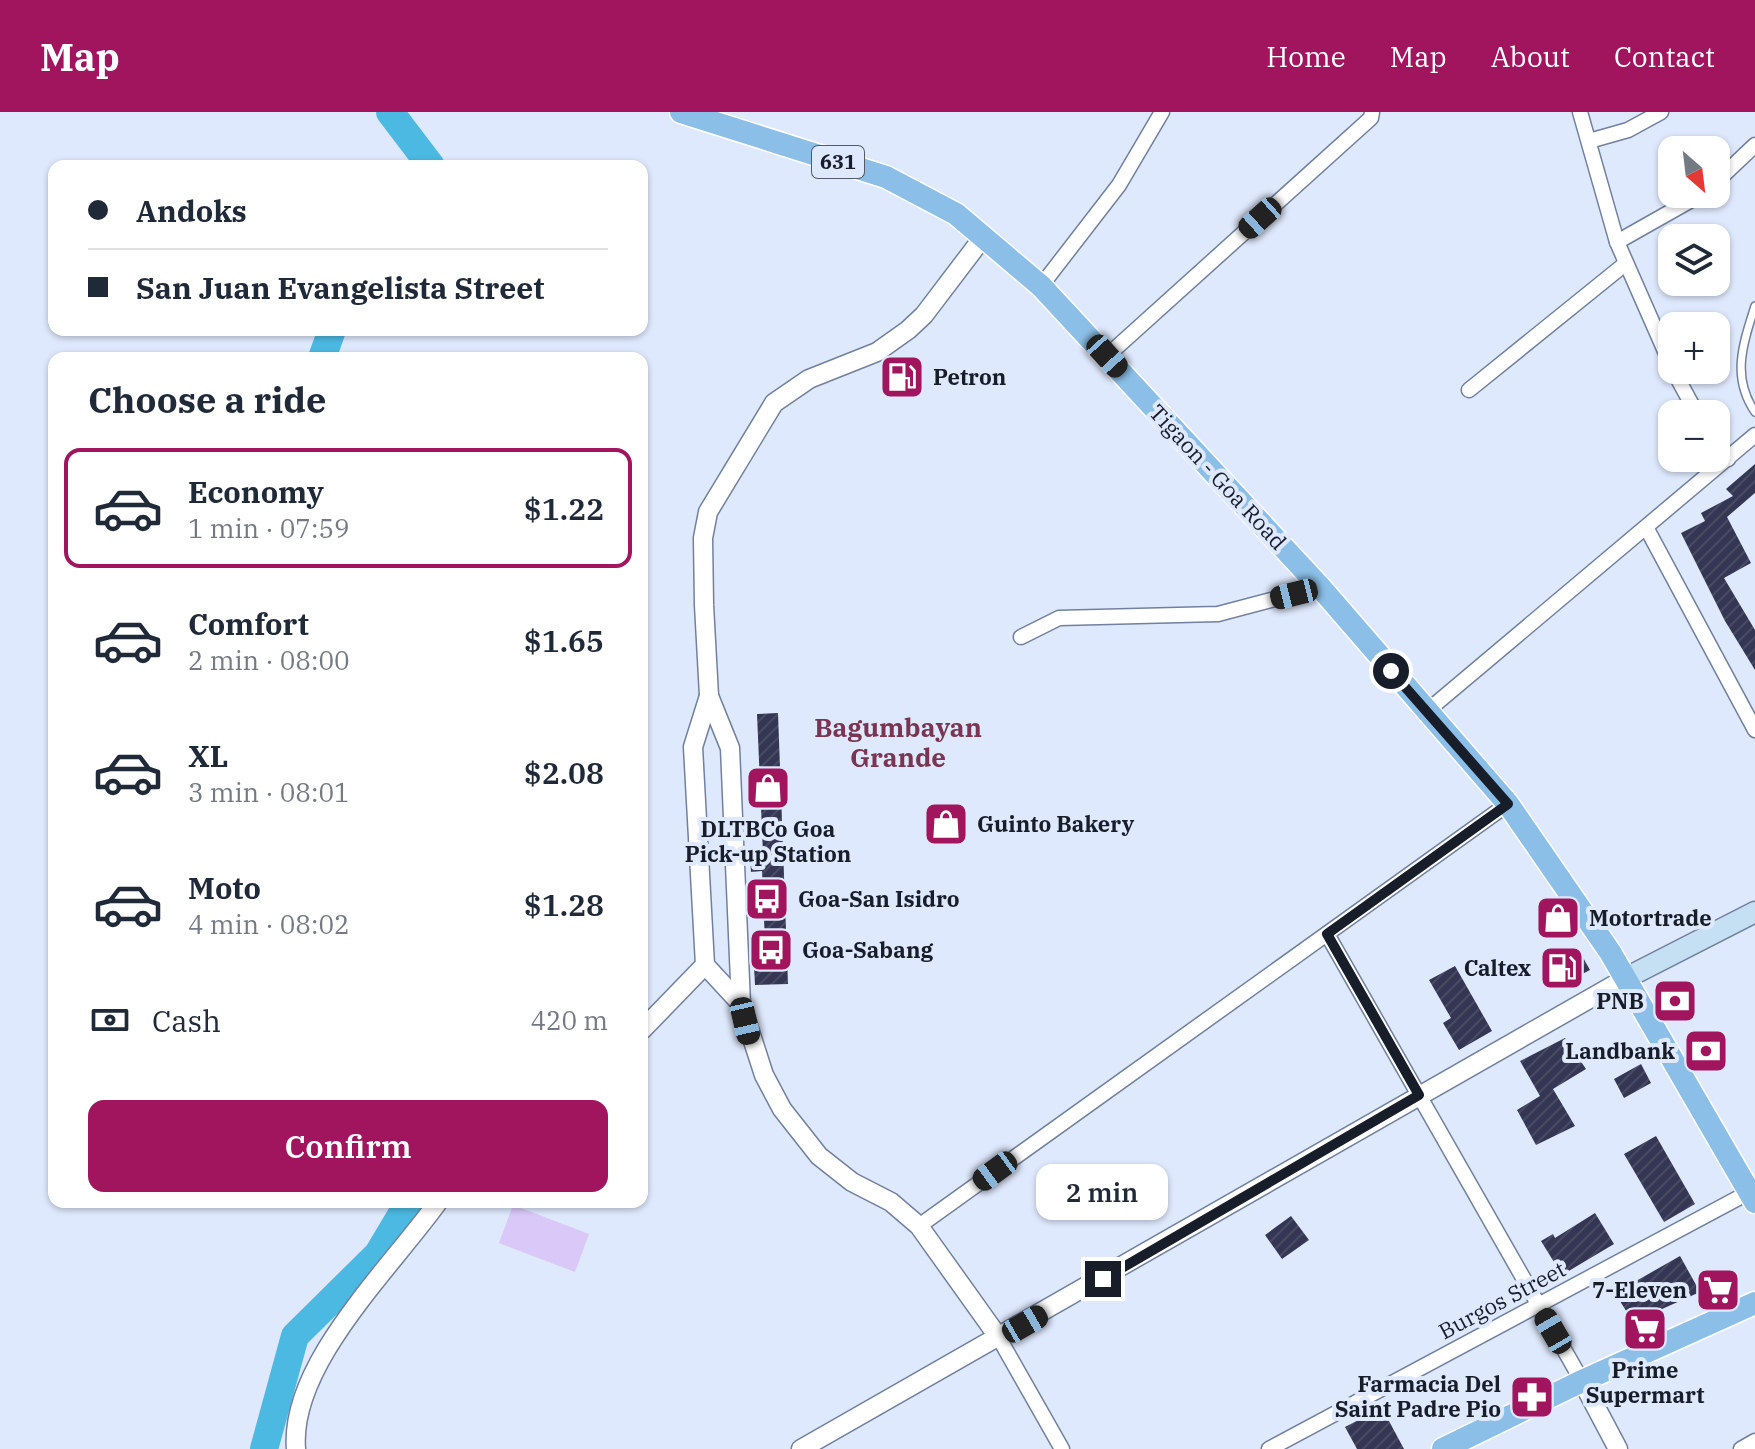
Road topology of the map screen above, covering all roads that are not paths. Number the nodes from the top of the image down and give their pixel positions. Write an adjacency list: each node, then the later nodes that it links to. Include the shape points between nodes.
1 (681, 112): 10 (main road, Tigaon - Goa Road / 631, via 886,177 943,206)
2 (1162, 112): 13 (street, via 1119,185)
3 (1372, 112): 16 (street)
4 (1580, 112): 6 (street)
5 (1661, 112): 6 (street, via 1628,130)
6 (1589, 141): 11 (street)
7 (1755, 145): 8 (street)
8 (1730, 169)
9 (1677, 208): 11 (street)
10 (984, 236): 13 (main road, Tigaon - Goa Road / 631); 25 (street, via 908,330 877,352 786,392 735,464 708,512 703,538)
11 (1617, 242): 12 (street)
12 (1625, 264): 15 (street); 17 (street)
13 (1041, 286): 16 (main road, Tigaon - Goa Road / 631)
14 (1755, 306): 18 (lane, via 1741,349 1740,384)
15 (1658, 336)
16 (1107, 356): 23 (main road, Tigaon - Goa Road / 631)
17 (1469, 390)
18 (1755, 412)
19 (1755, 435): 20 (street)
20 (1730, 457)
21 (1713, 472): 22 (street)
22 (1647, 529): 26 (street); 27 (street)
23 (1320, 587): 24 (street, via 1218,614 1059,618); 26 (main road, Tigaon - Goa Road / 631)
24 (1021, 637)
25 (709, 696): 31 (street, via 693,747); 33 (street, via 730,748)
26 (1426, 712): 28 (main road, Tigaon - Goa Road / 631)
27 (1755, 730)
28 (1508, 804): 30 (street); 32 (main road, Tigaon - Goa Road / 631)
29 (1755, 912): 32 (main road)
30 (1327, 934): 35 (street); 38 (street)
31 (705, 965): 33 (street); 34 (street)
32 (1626, 978): 35 (street); 36 (main road, Tigaon - Goa Road / 631)
33 (741, 1004): 38 (street, via 764,1075 803,1138 834,1170 891,1202)
34 (648, 1024)
35 (1419, 1095): 40 (street); 41 (street)
36 (1753, 1194): 40 (street, Burgos Street)
37 (434, 1208): 44 (street, via 316,1365 301,1397)
38 (919, 1226): 41 (street)
39 (1755, 1303): 42 (main road)
40 (1539, 1306): 42 (street); 47 (street, Burgos Street)
41 (999, 1338): 45 (street); 46 (street)
42 (1582, 1381): 48 (main road); 49 (street)
43 (1755, 1441): 50 (street)
44 (296, 1449)
45 (801, 1449)
46 (1062, 1449)
47 (1269, 1449)
48 (1443, 1449)
49 (1618, 1449)
50 (1741, 1449)

